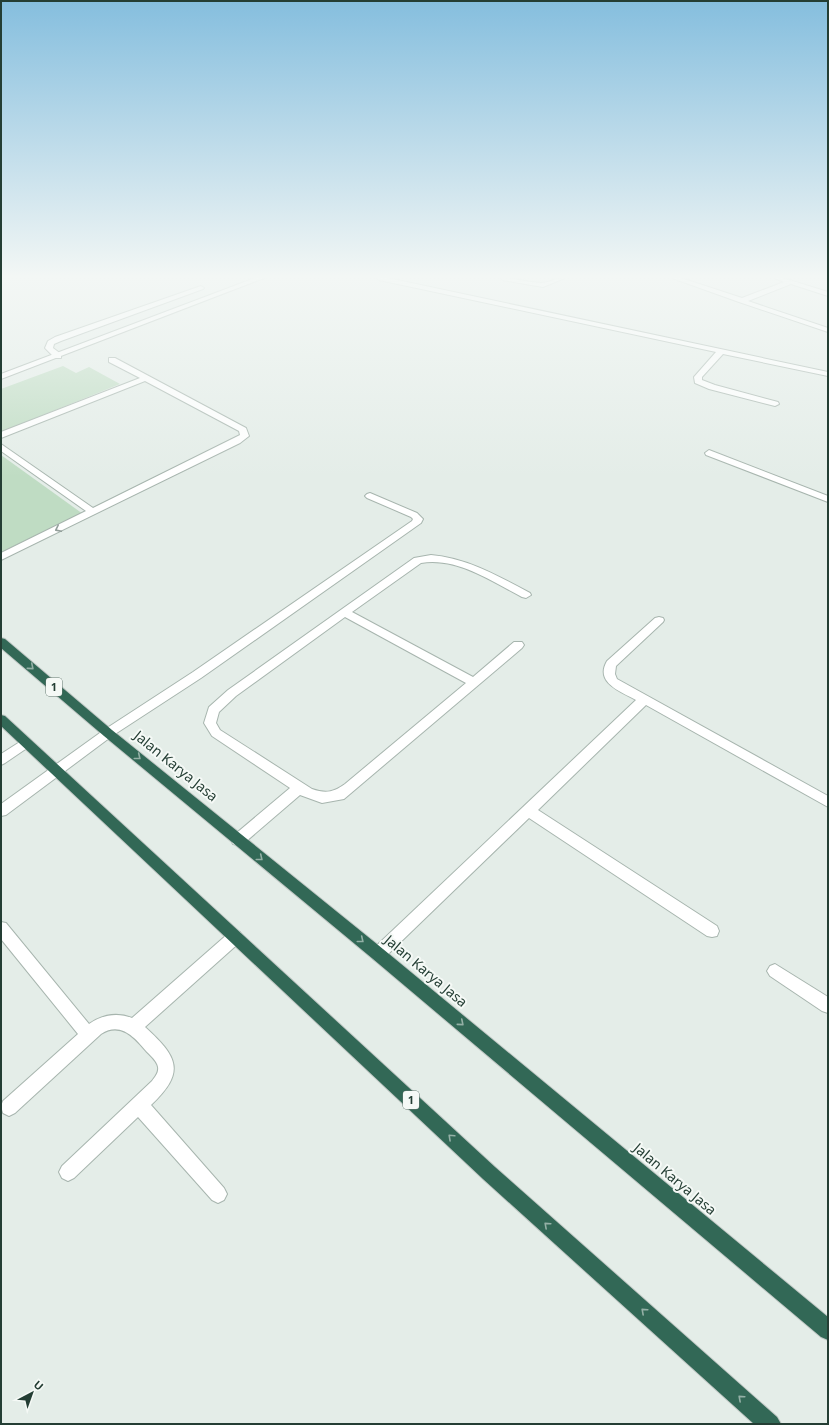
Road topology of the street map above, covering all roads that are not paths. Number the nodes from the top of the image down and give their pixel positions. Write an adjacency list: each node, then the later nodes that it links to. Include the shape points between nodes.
1 (50, 344): 5 (street, via 49,348)
2 (88, 344): 5 (street)
3 (691, 344): 4 (street)
4 (721, 351): 7 (street); 10 (street, via 698,380 712,387)
5 (58, 356): 8 (street)
6 (112, 360): 9 (street)
7 (828, 374)
8 (1, 377)
9 (146, 378): 11 (street); 16 (street, via 243,430 245,436)
10 (775, 404)
11 (1, 435)
12 (1, 447): 16 (street)
13 (709, 453): 15 (street)
14 (370, 496): 26 (street, via 414,515 418,518 416,524)
15 (828, 500)
16 (93, 512): 17 (street, one-way to 17)
17 (1, 557)
18 (526, 595): 19 (street, via 460,563 426,557 411,564)
19 (344, 612): 23 (street); 30 (street, via 219,704 210,719 216,733)
20 (659, 620): 24 (street, via 611,664 608,671 613,682)
21 (1, 642): 26 (highway, Jalan Karya Jasa / 1, one-way to 26)
22 (518, 645): 23 (street)
23 (474, 682): 30 (street, via 345,791 322,798)
24 (644, 700): 31 (street); 33 (street)
25 (1, 719): 27 (highway, 1)
26 (108, 733): 29 (street); 34 (highway, Jalan Karya Jasa / 1, one-way to 34)
27 (26, 743): 28 (street); 29 (highway, 1)
28 (1, 760)
29 (57, 770): 32 (street); 37 (highway, 1)
30 (298, 789): 34 (street)
31 (828, 802)
32 (1, 811)
33 (529, 811): 36 (street); 38 (street)
34 (238, 840): 38 (highway, Jalan Karya Jasa / 1, one-way to 38)
35 (1, 928): 42 (street)
36 (712, 931)
37 (235, 937): 41 (street); 48 (highway, 1, one-way to 37, via 489,1173)
38 (378, 954): 47 (highway, Jalan Karya Jasa / 1, one-way to 47)
39 (775, 971): 40 (street)
40 (828, 1006)
41 (134, 1027): 42 (street, via 126,1023 104,1024); 43 (street, via 164,1058 167,1066 164,1080)
42 (89, 1036): 44 (street)
43 (139, 1105): 45 (street); 46 (street)
44 (9, 1107)
45 (68, 1172)
46 (218, 1194)
47 (828, 1330)
48 (770, 1424)

